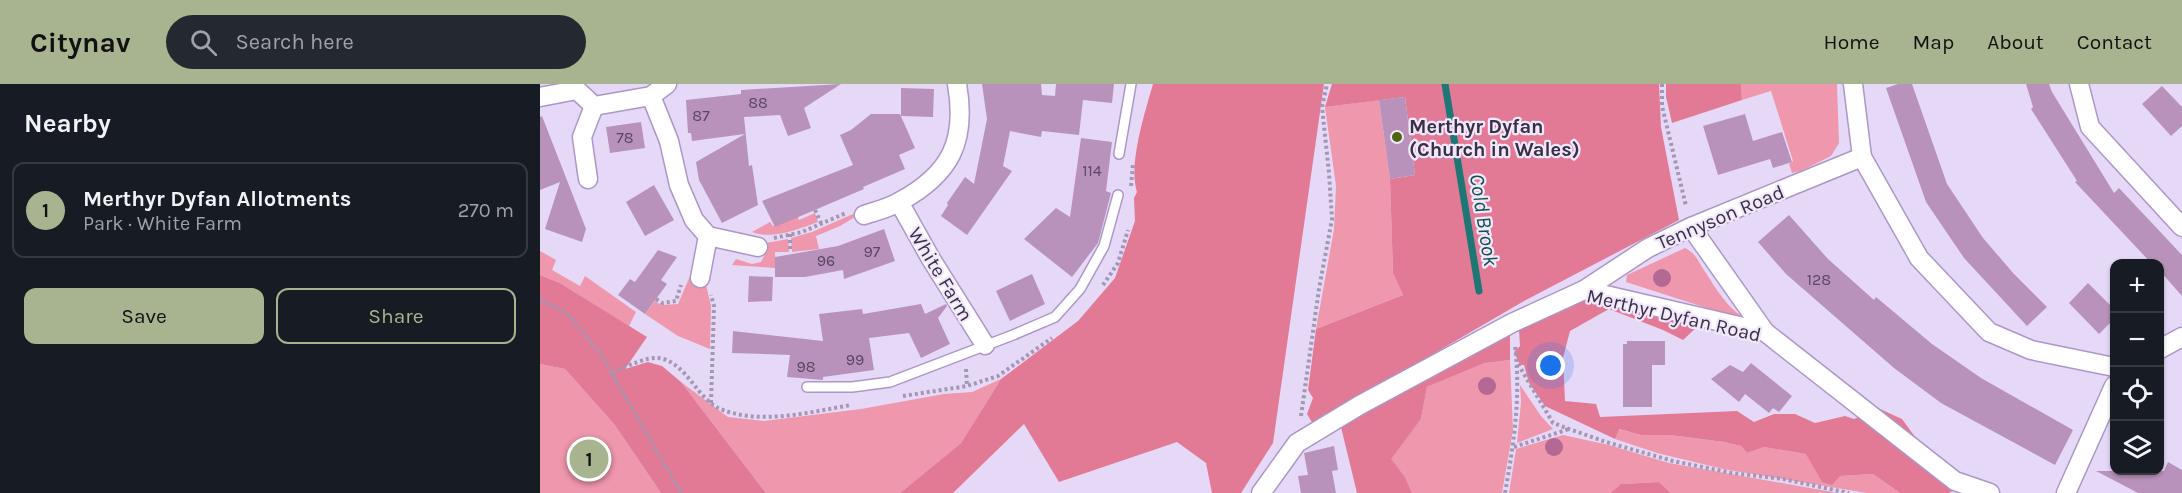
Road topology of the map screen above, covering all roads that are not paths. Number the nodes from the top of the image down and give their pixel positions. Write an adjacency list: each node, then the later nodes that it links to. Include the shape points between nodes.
1 (667, 84): 6 (street)
2 (957, 84): 13 (street, via 961,108 951,158 937,175)
3 (1131, 84): 9 (lane)
4 (1853, 84): 10 (street)
5 (2079, 84): 16 (street, via 2090,127)
6 (651, 96): 8 (street); 17 (street, via 669,141 679,185 694,220)
7 (540, 97): 8 (street, via 577,90)
8 (594, 106): 11 (street, via 582,137)
9 (1119, 154)
10 (1862, 158): 15 (street, Tennyson Road); 25 (street, via 1919,258 1989,332 2031,350)
11 (588, 179)
12 (1118, 195): 23 (lane, via 1104,246 1080,289 1055,317)
13 (899, 202): 14 (street); 23 (street, White Farm)
14 (864, 215)
15 (1691, 227): 20 (street, Tennyson Road, via 1648,248); 21 (street)
16 (2182, 227)
17 (708, 236): 18 (street); 19 (street)
18 (758, 247)
19 (700, 278)
20 (1584, 290): 21 (street, Merthyr Dyfan Road); 28 (street, Merthyr Dyfan Road, via 1512,323 1297,443)
21 (1765, 332): 29 (street, Merthyr Dyfan Road, via 1954,481)
22 (2182, 337): 24 (street)
23 (985, 345): 26 (lane, via 890,382)
24 (2164, 347)
25 (2110, 366)
26 (807, 387)
27 (2110, 397): 30 (street)
28 (1261, 493)
29 (1990, 493)
30 (2066, 493)

